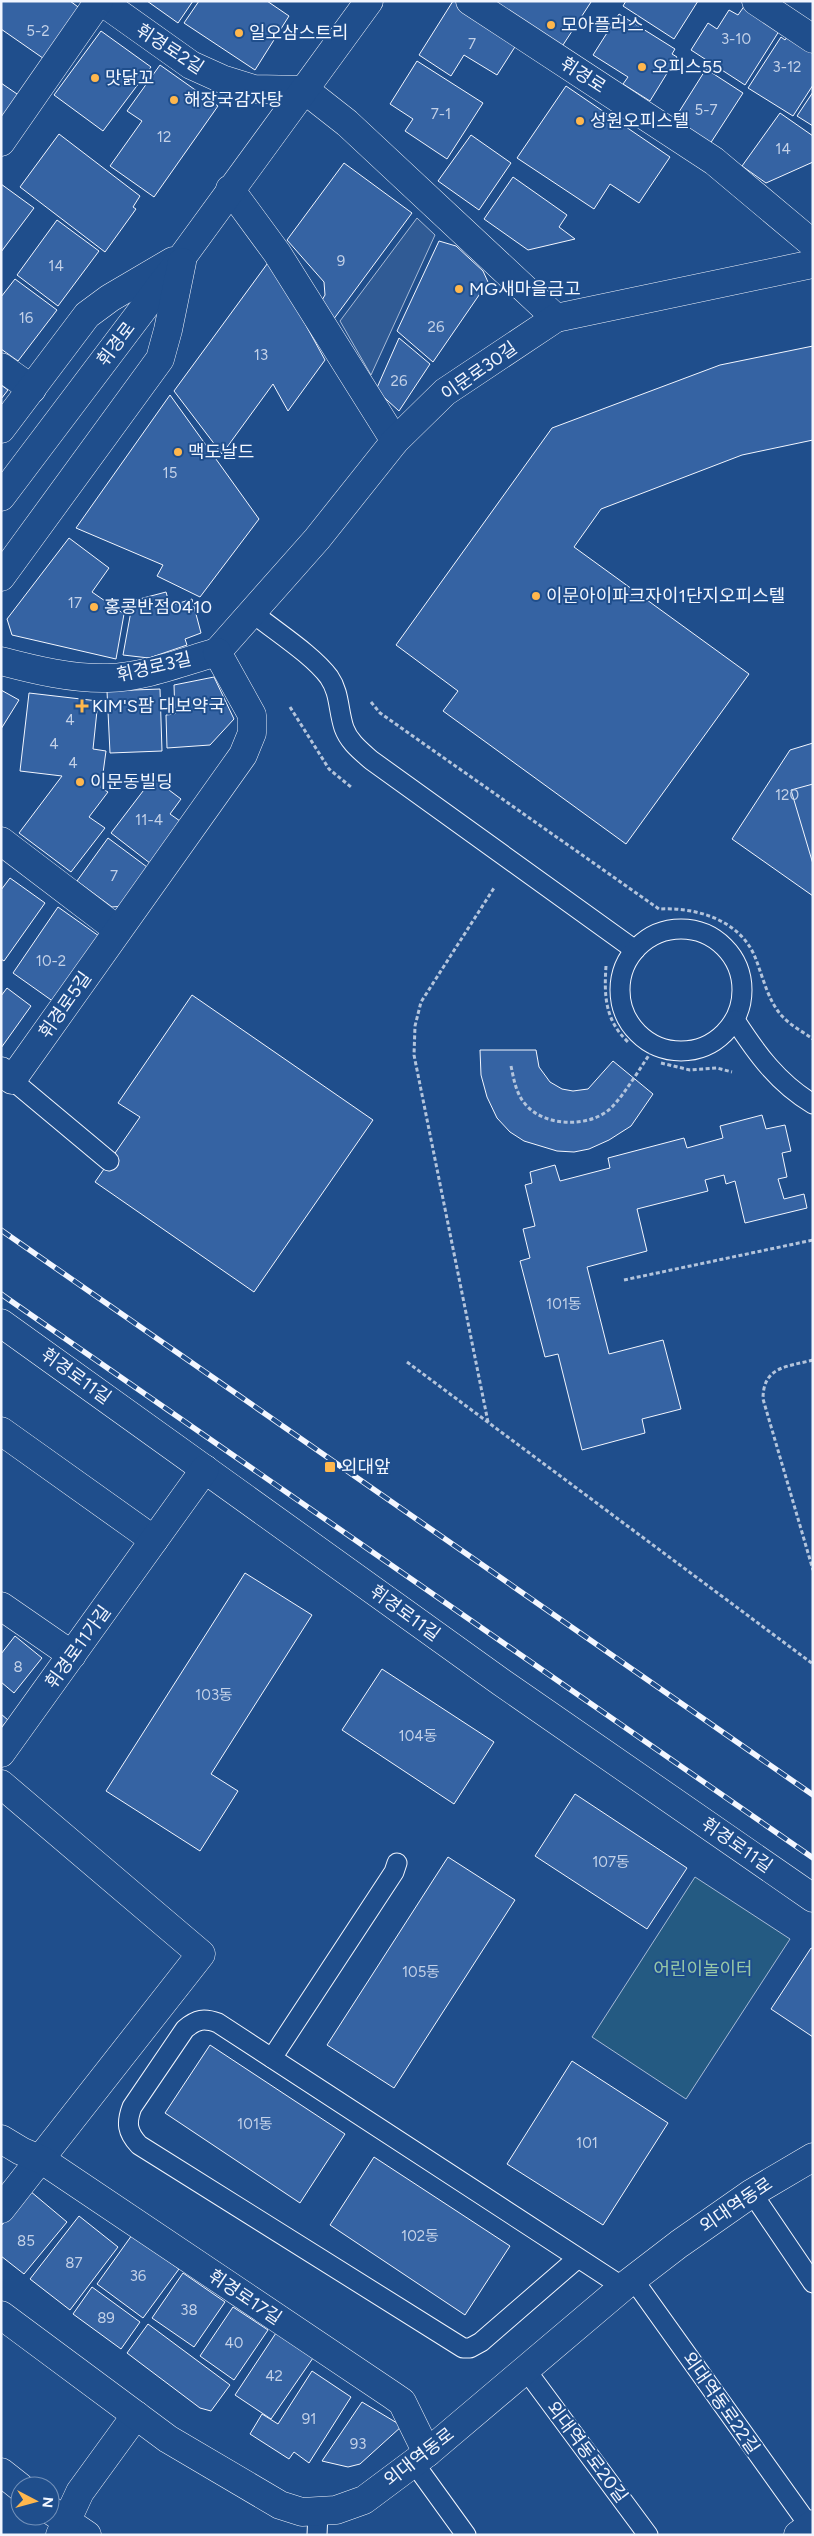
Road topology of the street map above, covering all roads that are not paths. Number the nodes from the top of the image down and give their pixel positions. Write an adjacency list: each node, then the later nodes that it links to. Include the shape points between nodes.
1 (100, 1): 6 (street, 휘경로2길, via 205,73 254,89); 7 (street, 휘경로2길)
2 (369, 1): 6 (street, 휘경로)
3 (470, 1): 9 (street, 휘경로, via 714,161)
4 (756, 1): 5 (street)
5 (813, 38)
6 (304, 90): 8 (street, 휘경로); 12 (street, via 347,123)
7 (1, 142)
8 (230, 189): 10 (street, 휘경로); 16 (street, via 276,253)
9 (813, 244)
10 (183, 256): 14 (street, via 87,315); 17 (street, 휘경로); 18 (street, via 160,359)
11 (813, 264): 12 (street, 이문로30길)
12 (556, 318): 16 (street, 이문로30길, via 444,392)
13 (1, 367): 14 (street)
14 (32, 389): 15 (street)
15 (1, 429)
16 (395, 441): 19 (street, 이문로30길, via 318,539)
17 (1, 498)
18 (1, 577)
19 (253, 613): 20 (street, 이문로30길); 24 (lane, via 329,677 337,691 344,728 353,744 371,760)
20 (217, 652): 21 (street, 휘경로3길, via 162,668 108,678 44,671); 23 (street, 휘경로5길, via 252,715 254,722 250,738 243,755)
21 (1, 660)
22 (1, 841): 23 (street)
23 (118, 930): 26 (street, 휘경로5길)
24 (635, 950): 25 (lane, via 650,937 669,930 688,928 716,940 736,962 742,980 742,1000); 25 (lane, via 625,966 620,986 622,1006 630,1025 659,1054 664,1049 684,1052 704,1048 722,1036)
25 (735, 1020): 27 (lane, via 769,1069 788,1088)
26 (7, 1076): 28 (lane)
27 (813, 1104)
28 (109, 1162)
29 (1, 1323): 31 (street, 휘경로11길)
30 (1, 1431): 32 (street)
31 (205, 1469): 32 (street, 휘경로11가길); 38 (street, 휘경로11길, via 501,1682)
32 (154, 1540): 34 (street, 휘경로11가길)
33 (1, 1606): 34 (street)
34 (72, 1655): 35 (street, 휘경로11가길)
35 (1, 1753)
36 (1, 1784): 42 (street, via 201,1954)
37 (397, 1863): 39 (lane)
38 (813, 1898)
39 (272, 2058): 45 (lane); 45 (lane, via 218,2023 205,2018 195,2021 185,2029 132,2107 128,2131 139,2145 463,2348 481,2342)
40 (1, 2138): 42 (street, 휘경로17길, via 21,2152)
41 (813, 2157): 43 (street, 외대역동로)
42 (42, 2160): 44 (street); 51 (street, 휘경로17길, via 402,2402)
43 (752, 2193): 46 (street, 외대역동로); 47 (lane)
44 (1, 2209)
45 (578, 2258): 46 (lane)
46 (628, 2283): 49 (street, 외대역동로); 54 (lane, 외대역동로22길)
47 (813, 2283)
48 (1, 2315): 50 (street, 외대역동로)
49 (526, 2370): 51 (street, 외대역동로); 56 (lane, 외대역동로20길)
50 (136, 2415): 52 (street, 외대역동로, via 168,2439 280,2505 302,2512); 53 (street, via 80,2492)
51 (420, 2458): 52 (street, 외대역동로, via 364,2500 336,2510); 55 (lane)
52 (318, 2524)
53 (66, 2526)
54 (808, 2529)
55 (466, 2535)
56 (648, 2535)

